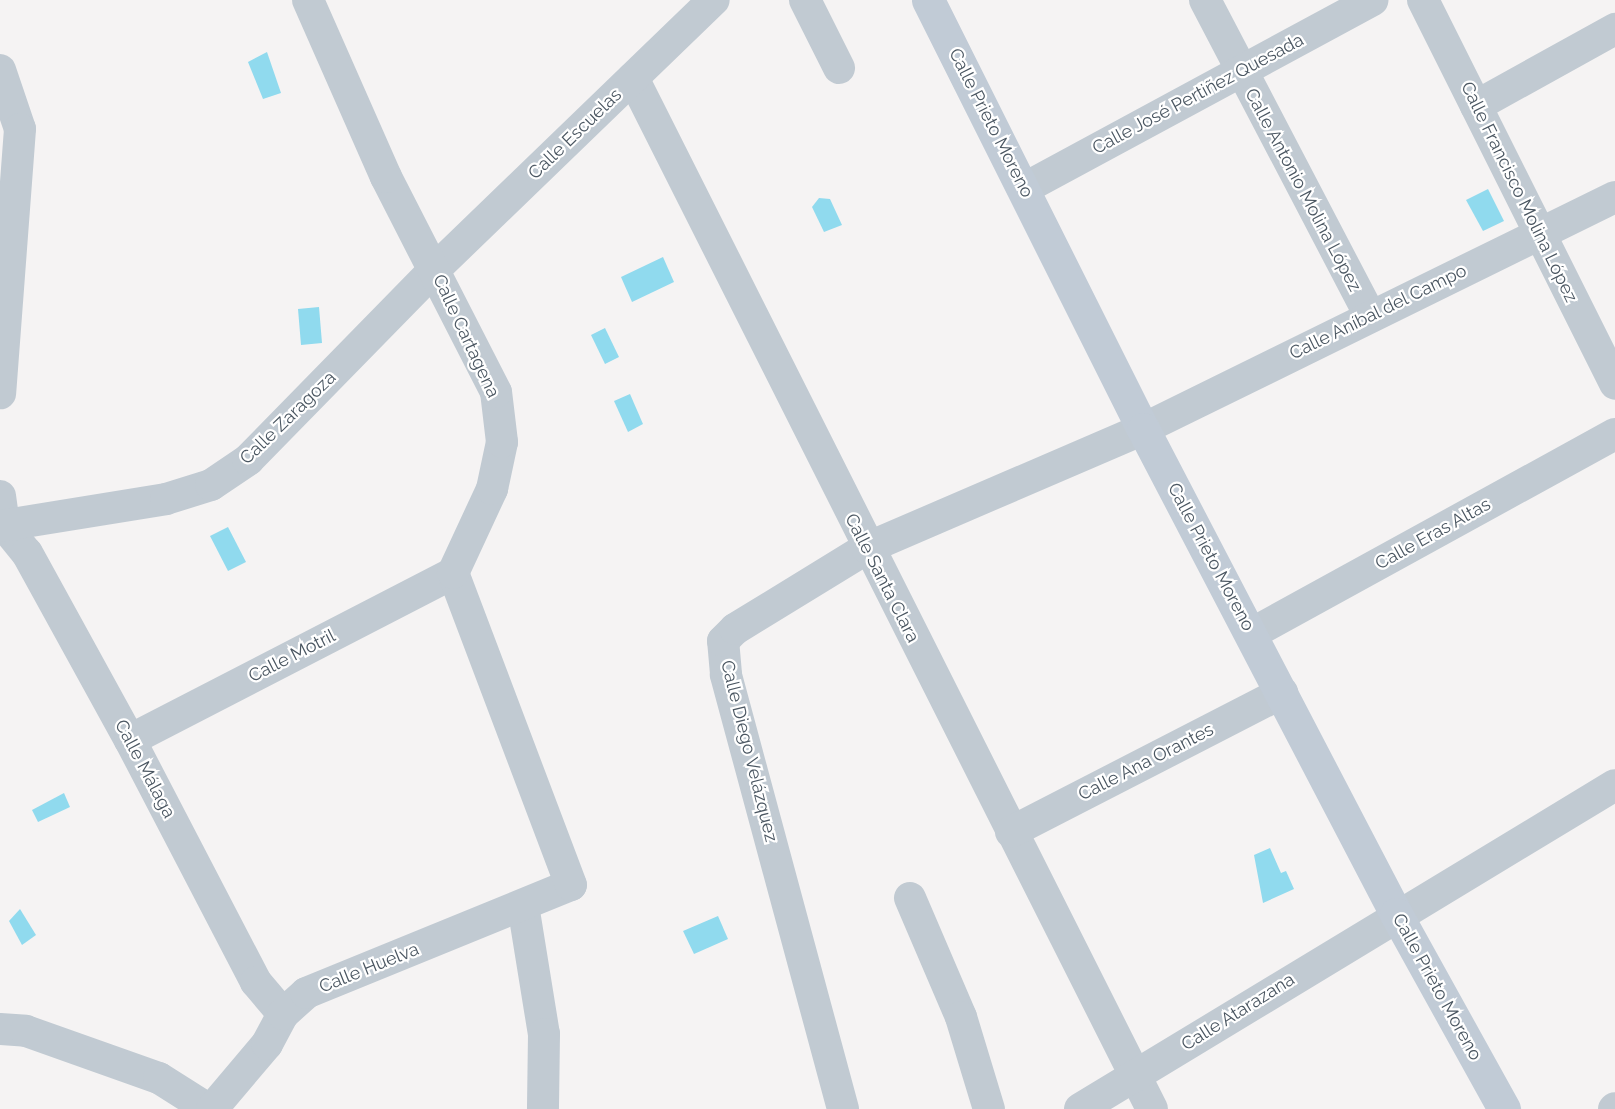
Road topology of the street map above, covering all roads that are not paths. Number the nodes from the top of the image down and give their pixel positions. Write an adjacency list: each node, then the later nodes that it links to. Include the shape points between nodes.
1 (308, 0): 17 (street, Calle Cartagena, via 386,177)
2 (714, 0): 12 (street, Calle Escuelas)
3 (805, 0): 9 (street)
4 (928, 0): 14 (street, Calle Prieto Moreno)
5 (1205, 0): 11 (street, Calle Antonio Molina López)
6 (1372, 0): 11 (street, Calle José Pertiñez Quesada)
7 (1423, 0): 13 (street, Calle Francisco Molina López)
8 (1615, 29): 13 (street)
9 (839, 68)
10 (0, 70): 20 (street, via 20,129)
11 (1240, 71): 14 (street, Calle José Pertiñez Quesada); 18 (street, Calle Antonio Molina López)
12 (633, 78): 17 (street, Calle Escuelas); 24 (street, Calle Santa Clara)
13 (1476, 106): 16 (street, Calle Francisco Molina López)
14 (1025, 188): 21 (street, Calle Prieto Moreno)
15 (1615, 197): 16 (street, Calle Aníbal del Campo)
16 (1538, 232): 18 (street, Calle Aníbal del Campo); 19 (street, Calle Francisco Molina López)
17 (436, 268): 23 (street, Calle Zaragoza, via 249,460 211,484 166,499); 25 (street, Calle Cartagena, via 496,392 502,442 492,489)
18 (1370, 316): 21 (street, Calle Aníbal del Campo)
19 (1615, 384)
20 (0, 393)
21 (1143, 429): 24 (street, Calle Diego Velázquez); 26 (street, Calle Prieto Moreno)
22 (1615, 434): 26 (street, Calle Eras Altas)
23 (1, 516): 28 (street, Calle Málaga, via 27,553)
24 (867, 548): 30 (street, Calle Santa Clara); 39 (street, Calle Diego Velázquez, via 735,629 723,641 726,674)
25 (453, 573): 28 (street, Calle Motril); 32 (street, Calle Huelva, via 571,885)
26 (1251, 634): 27 (street, Calle Prieto Moreno)
27 (1281, 693): 30 (street, Calle Ana Orantes); 33 (street, Calle Prieto Moreno)
28 (130, 740): 34 (street, Calle Málaga, via 256,982)
29 (1615, 784): 33 (street, Calle Atarazana)
30 (1011, 832): 36 (street, Calle Santa Clara)
31 (910, 898): 40 (street, via 961,1017)
32 (523, 905): 34 (street, Calle Huelva, via 306,993); 38 (street, via 544,1034)
33 (1396, 914): 36 (street, Calle Atarazana); 43 (street, Calle Prieto Moreno)
34 (283, 1014): 37 (street, Calle Huelva, via 267,1044)
35 (0, 1029): 37 (street, via 26,1031 159,1078)
36 (1135, 1075): 41 (street, Calle Atarazana); 42 (street, Calle Santa Clara)
37 (210, 1109)
38 (543, 1109)
39 (843, 1109)
40 (989, 1109)
41 (1080, 1109)
42 (1152, 1109)
43 (1504, 1109)

